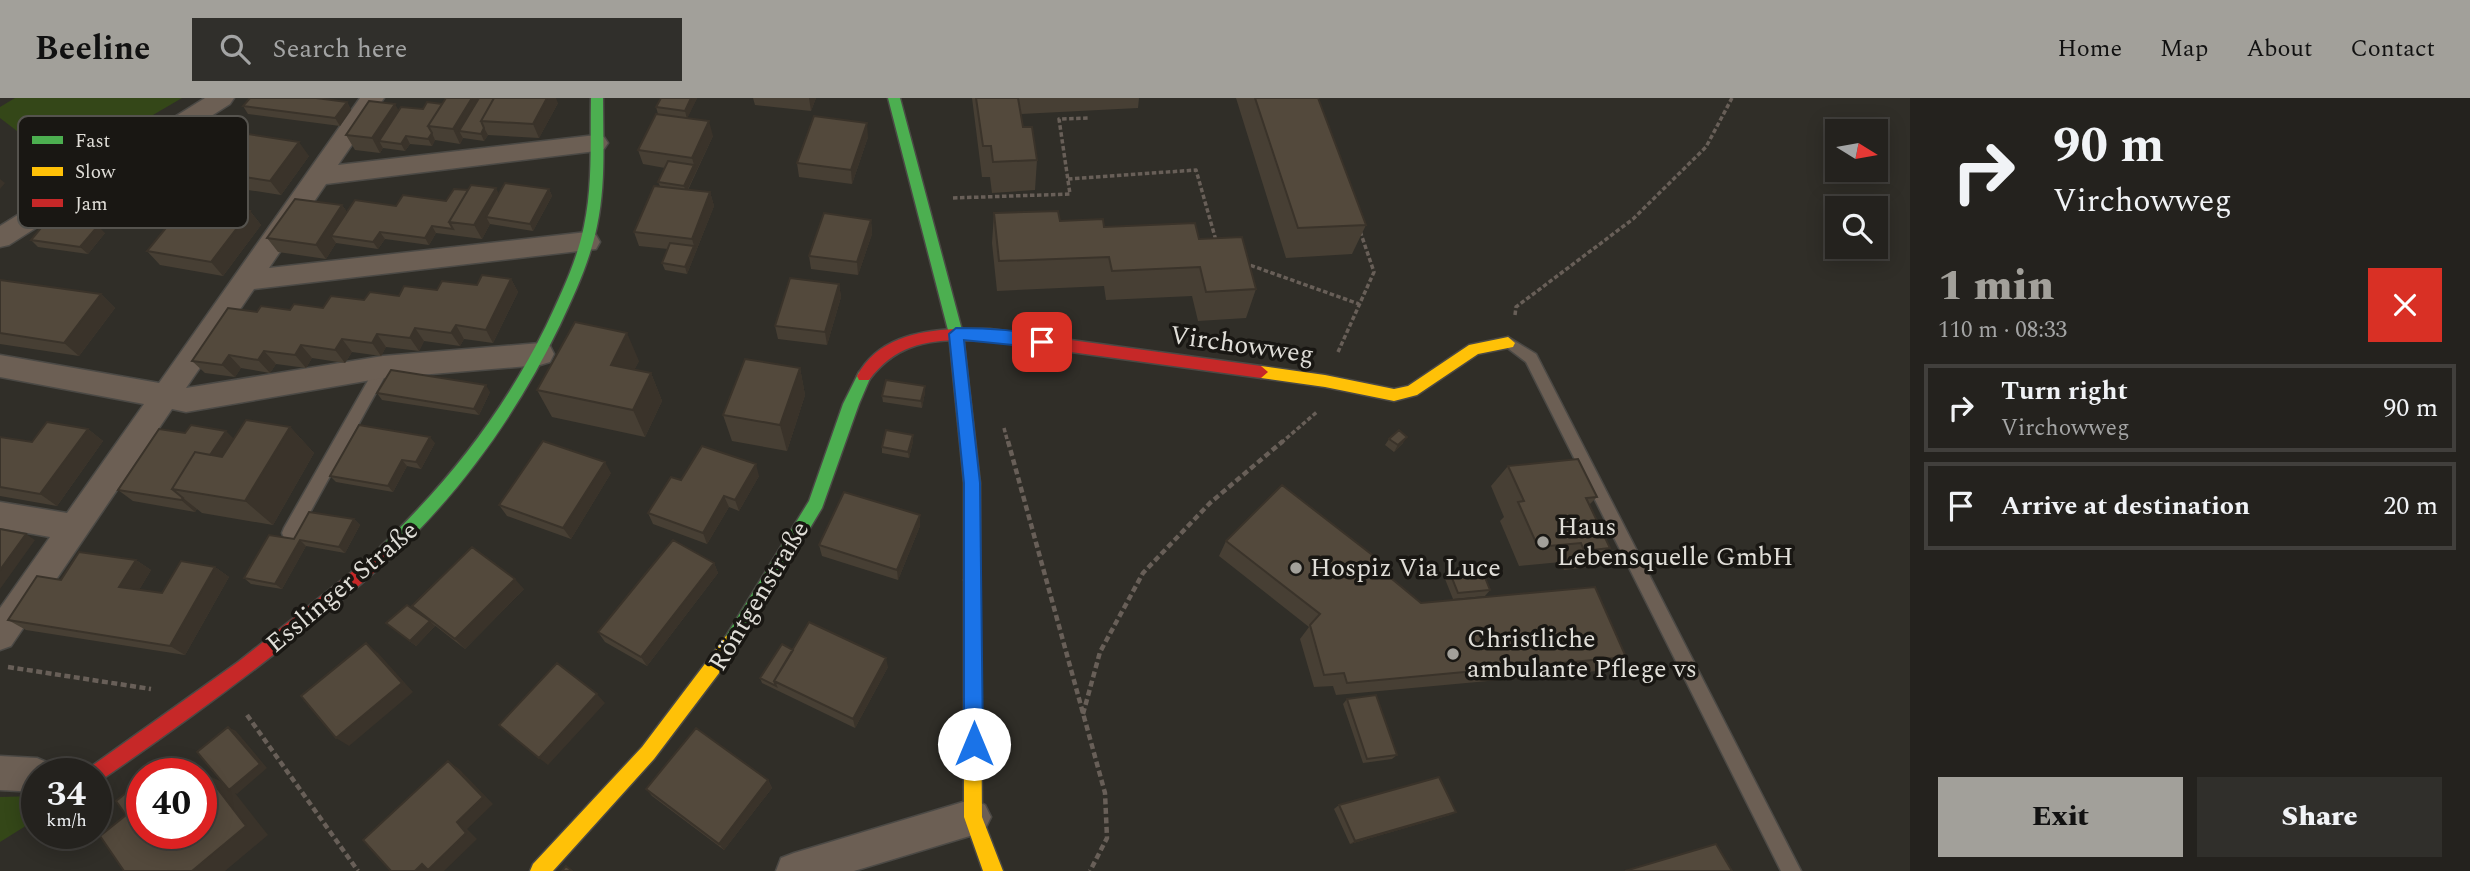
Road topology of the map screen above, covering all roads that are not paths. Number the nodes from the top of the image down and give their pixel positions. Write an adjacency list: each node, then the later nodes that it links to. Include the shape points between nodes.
1 (222, 98): 5 (street)
2 (372, 98): 7 (street)
3 (597, 98): 6 (street, Esslinger Straße)
4 (894, 98): 12 (street)
5 (193, 116)
6 (596, 143): 7 (street); 10 (street, Esslinger Straße, via 596,190)
7 (319, 176): 11 (street)
8 (18, 227): 9 (street)
9 (0, 238)
10 (587, 242): 11 (street); 14 (street, Esslinger Straße)
11 (247, 279): 17 (street)
12 (956, 334): 13 (street, Virchowweg, via 1325,380 1394,395 1412,391 1474,349); 25 (street, via 972,483); 26 (street, Röntgenstraße, via 897,343 876,359 863,376 819,496 777,574 728,649 707,681 598,812)
13 (1508, 343): 29 (lane, via 1531,358)
14 (540, 354): 16 (street); 22 (street, Esslinger Straße, via 490,439 422,519 336,597 207,698)
15 (0, 366): 17 (street)
16 (383, 367): 17 (street, via 186,400); 20 (lane)
17 (164, 395): 19 (street)
18 (0, 515): 19 (street)
19 (74, 528): 21 (street)
20 (290, 533)
21 (0, 635)
22 (112, 762)
23 (0, 773): 24 (street)
24 (21, 774)
25 (974, 817): 27 (street); 28 (street)
26 (540, 871)
27 (794, 871)
28 (993, 871)
29 (1791, 871)

